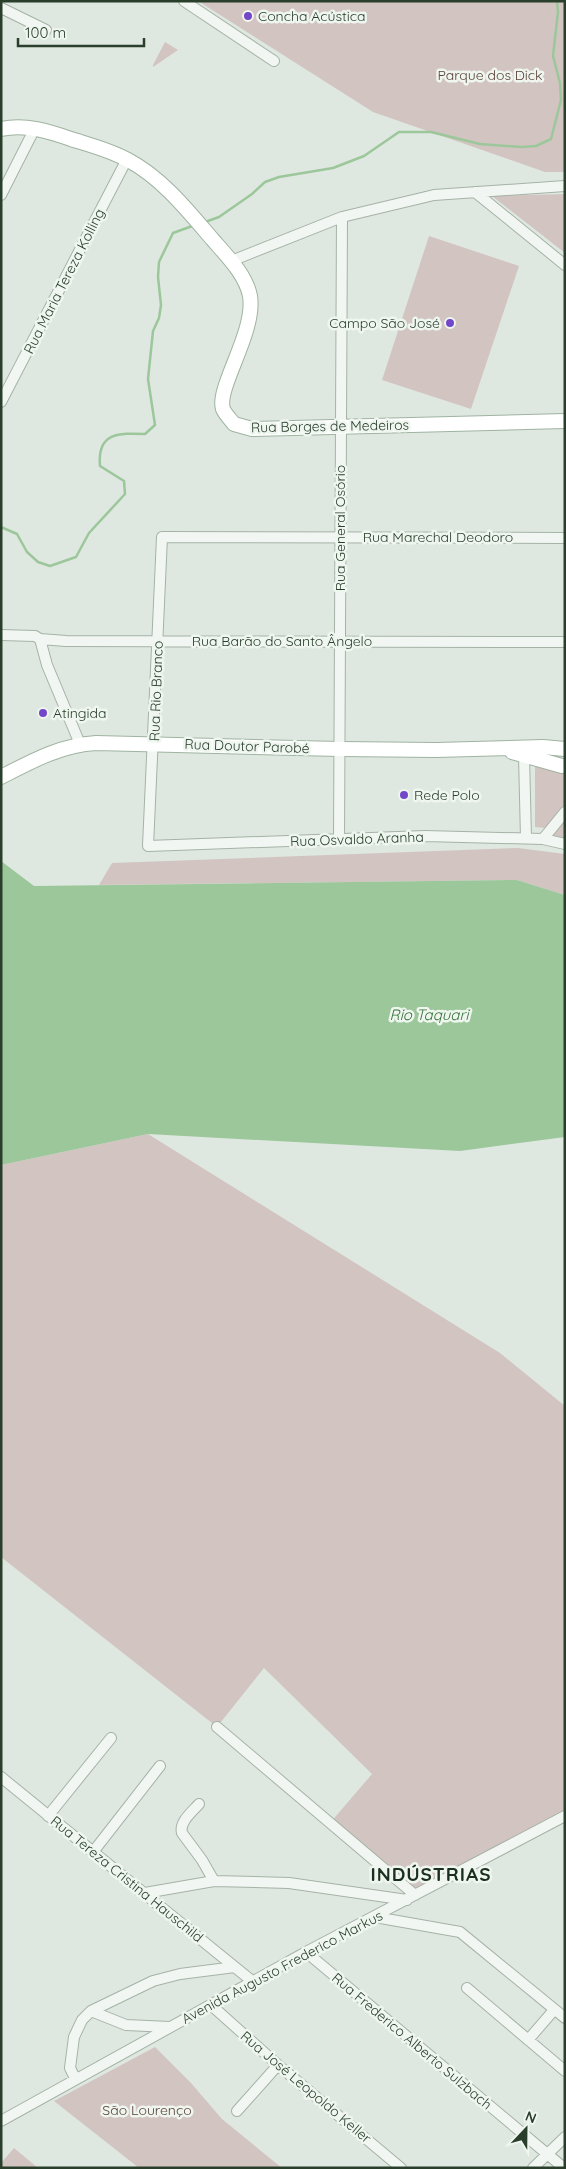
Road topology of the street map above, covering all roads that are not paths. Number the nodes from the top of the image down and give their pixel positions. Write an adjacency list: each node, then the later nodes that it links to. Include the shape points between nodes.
1 (184, 1): 4 (street)
2 (1, 8): 3 (street)
3 (46, 30)
4 (274, 61)
5 (35, 128): 6 (main road, Rua Borges de Medeiros); 7 (main road, Rua Borges de Medeiros); 10 (street)
6 (1, 129)
7 (127, 159): 12 (main road, Rua Borges de Medeiros, via 170,192); 14 (street, Rua Maria Tereza Kolling)
8 (565, 186): 9 (street)
9 (475, 192): 11 (street, via 434,195); 13 (street)
10 (1, 195)
11 (342, 217): 12 (street); 16 (street, Rua General Osório)
12 (231, 260): 16 (main road, Rua Borges de Medeiros, via 246,284 251,309 249,324 223,394 223,409 234,424 252,428)
13 (565, 265)
14 (1, 402)
15 (565, 421): 16 (main road, Rua Borges de Medeiros)
16 (340, 427): 18 (street, Rua General Osório)
17 (162, 537): 18 (street, Rua Marechal Deodoro); 22 (street, Rua Rio Branco)
18 (340, 537): 19 (street, Rua Marechal Deodoro); 23 (street, Rua General Osório)
19 (565, 538)
20 (1, 635): 21 (street, Rua Barão do Santo Ângelo, via 35,636)
21 (40, 640): 22 (street, Rua Barão do Santo Ângelo); 26 (street)
22 (157, 641): 23 (street, Rua Barão do Santo Ângelo); 25 (street, Rua Rio Branco)
23 (341, 641): 24 (street, Rua Barão do Santo Ângelo); 28 (street, Rua General Osório)
24 (565, 642)
25 (154, 743): 26 (main road, Rua Doutor Parobé); 28 (main road, Rua Doutor Parobé); 38 (street, Rua Rio Branco)
26 (80, 744): 32 (main road, Rua Doutor Parobé, via 55,751)
27 (499, 748): 28 (main road, Rua Doutor Parobé); 29 (main road, Rua Doutor Parobé); 30 (main road, Rua Doutor Parobé)
28 (340, 749): 35 (street, Rua General Osório)
29 (565, 749)
30 (524, 756): 31 (main road, Rua Doutor Parobé); 34 (street)
31 (564, 763)
32 (1, 777)
33 (565, 812): 36 (street)
34 (526, 838): 35 (street, Rua Osvaldo Aranha, via 425,836); 36 (street, Rua Osvaldo Aranha)
35 (339, 839): 38 (street, Rua Osvaldo Aranha)
36 (543, 839): 37 (street, Rua Osvaldo Aranha)
37 (565, 844)
38 (148, 846)
39 (217, 1727): 49 (street)
40 (111, 1738): 44 (street)
41 (160, 1766): 46 (street)
42 (1, 1777): 44 (street, Rua Tereza Cristina Hauschild)
43 (199, 1804): 47 (street, via 181,1829)
44 (48, 1816): 46 (street, Rua Tereza Cristina Hauschild)
45 (565, 1816): 49 (street, Avenida Augusto Frederico Markus)
46 (93, 1852): 48 (street, Rua Tereza Cristina Hauschild)
47 (214, 1881): 48 (street); 49 (street, via 289,1883)
48 (145, 1893): 52 (street, Rua Tereza Cristina Hauschild)
49 (411, 1897): 50 (street, Avenida Augusto Frederico Markus)
50 (374, 1917): 51 (street, Avenida Augusto Frederico Markus); 56 (street, via 460,1932)
51 (306, 1952): 53 (street, Avenida Augusto Frederico Markus); 67 (street, Rua Frederico Alberto Sulzbach)
52 (235, 1967): 53 (street, Rua Tereza Cristina Hauschild); 57 (street, via 153,1981)
53 (252, 1981): 55 (street, Avenida Augusto Frederico Markus)
54 (467, 1988): 60 (street)
55 (212, 2005): 59 (street, Avenida Augusto Frederico Markus); 61 (street, Rua José Leopoldo Keller)
56 (554, 2010): 58 (street); 60 (street)
57 (91, 2011): 59 (street, via 126,2025); 63 (street, via 82,2020 74,2037 70,2068)
58 (565, 2018)
59 (170, 2027): 63 (street, Avenida Augusto Frederico Markus)
60 (528, 2040): 62 (street)
61 (278, 2065): 64 (street); 68 (street, Rua José Leopoldo Keller)
62 (565, 2071)
63 (75, 2078): 65 (street, Avenida Augusto Frederico Markus)
64 (237, 2111)
65 (1, 2121)
66 (565, 2136): 67 (street)
67 (546, 2153): 70 (street); 71 (street, Rua Frederico Alberto Sulzbach)
68 (390, 2164): 69 (street, Rua José Leopoldo Keller)
69 (401, 2168)
70 (533, 2168)
71 (564, 2168)

